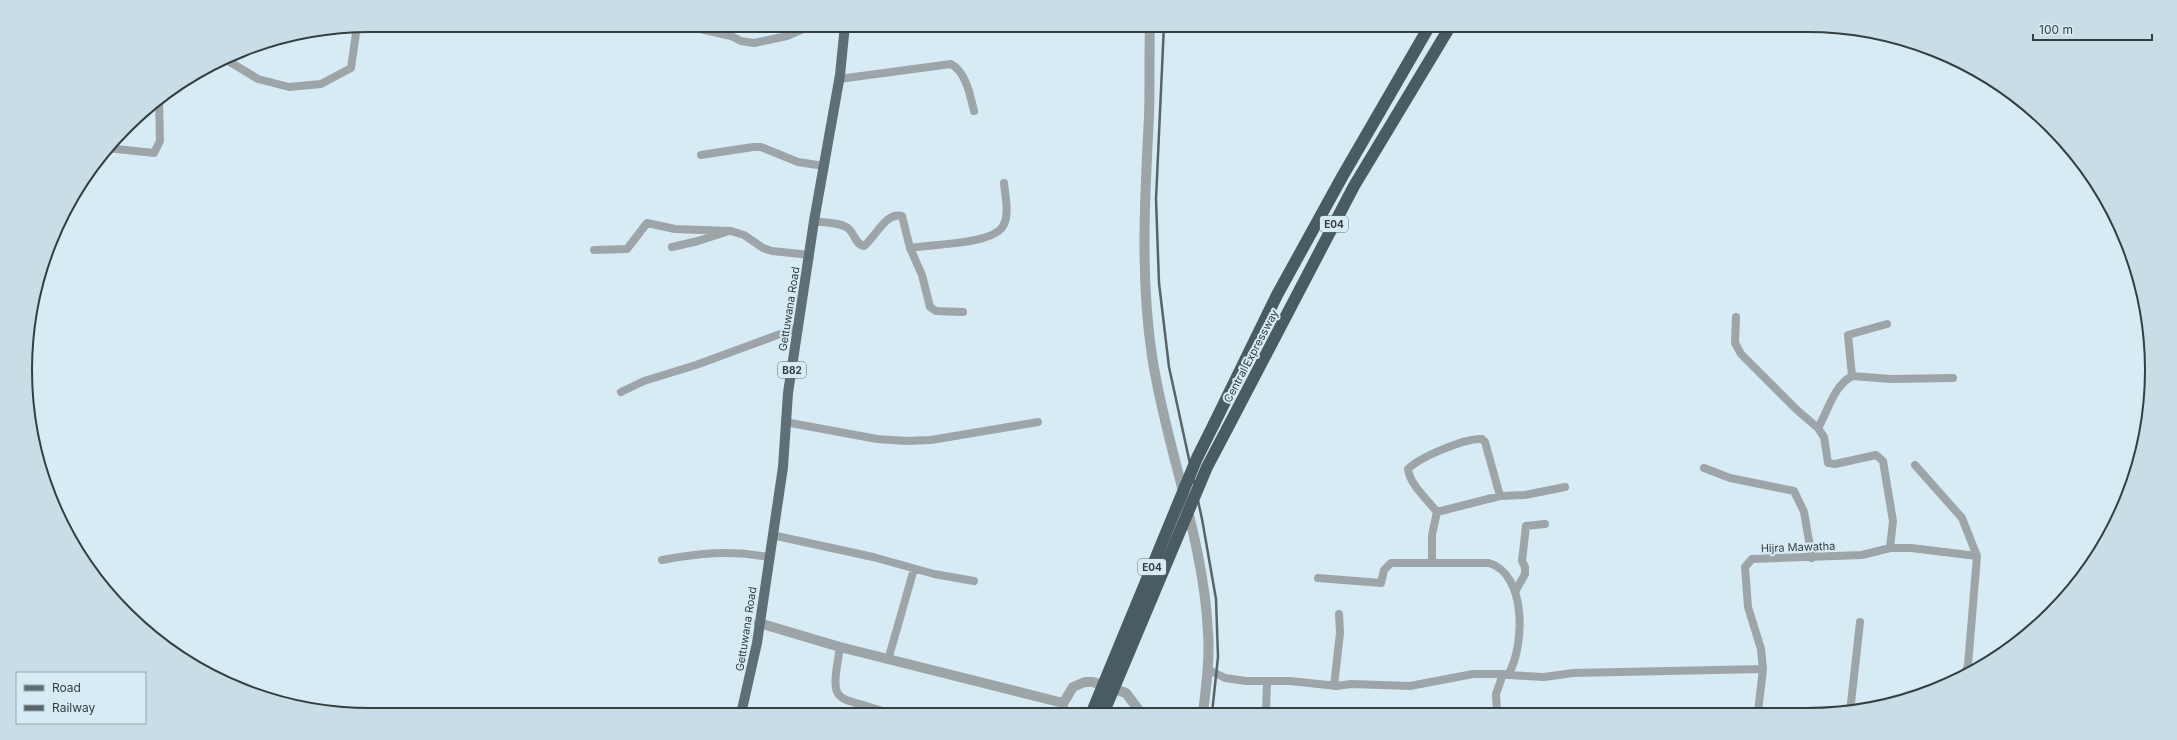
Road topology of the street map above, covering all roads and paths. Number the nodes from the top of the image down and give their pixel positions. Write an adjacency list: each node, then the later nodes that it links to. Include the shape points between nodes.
1 (714, 32): 2 (street, via 754,43)
2 (796, 32)
3 (844, 32): 9 (main road, Gettuwana Road / B82)
4 (1150, 32): 55 (street, via 1149,114 1143,214 1150,334 1157,388 1200,567 1208,634)
5 (1426, 32): 65 (highway, Central Expressway / E04, bridge, via 1277,295 1197,458)
6 (1446, 32): 66 (highway, Central Expressway / E04, bridge, via 1354,186 1207,467)
7 (356, 33): 8 (street, via 351,68 321,84 290,86 258,79)
8 (231, 63)
9 (839, 79): 11 (street, via 951,64 965,80); 14 (main road, Gettuwana Road / B82)
10 (159, 106): 12 (street, via 160,141 154,153)
11 (974, 111)
12 (115, 149)
13 (701, 156): 14 (street, via 761,147 798,162)
14 (824, 166): 16 (main road, Gettuwana Road / B82)
15 (1004, 183): 19 (street, via 1006,218 999,230 977,241)
16 (814, 221): 19 (street, via 844,226 864,246 888,220 894,216 902,216); 21 (main road, Gettuwana Road / B82)
17 (726, 232): 18 (street); 20 (street, via 675,229 647,223 627,249); 21 (street, via 744,235 772,251)
18 (672, 246)
19 (910, 248): 22 (street, via 922,275 930,307 936,311)
20 (594, 250)
21 (810, 255): 25 (main road, Gettuwana Road / B82)
22 (963, 312)
23 (1736, 317): 31 (street, via 1735,343 1741,354)
24 (1887, 324): 26 (street, via 1848,335)
25 (799, 327): 28 (street, via 644,381); 29 (main road, Gettuwana Road / B82)
26 (1852, 376): 27 (street, via 1891,379); 31 (street, via 1835,391)
27 (1953, 378)
28 (621, 392)
29 (785, 422): 30 (street, via 877,439 906,441 932,440); 38 (main road, Gettuwana Road / B82, via 782,472)
30 (1038, 422)
31 (1818, 428): 39 (street, via 1824,437 1828,463 1835,464 1876,455 1883,461 1893,521)
32 (1915, 465): 40 (street, via 1962,518)
33 (1704, 468): 42 (street, via 1730,478 1794,491 1804,512)
34 (1565, 487): 35 (street, via 1526,495)
35 (1500, 496): 36 (street); 36 (street, via 1485,442 1482,439 1469,441 1408,469 1416,486)
36 (1437, 512): 44 (street, via 1432,535)
37 (1545, 524): 48 (street, via 1526,526 1522,561 1525,574)
38 (772, 535): 41 (main road, Gettuwana Road / B82); 45 (street, via 873,557)
39 (1890, 548): 40 (street, Hijra Mawatha); 42 (street, Hijra Mawatha, via 1862,555)
40 (1977, 556): 54 (street)
41 (768, 557): 43 (street, via 749,553 720,552); 51 (main road, Gettuwana Road / B82)
42 (1812, 558): 56 (street, Hijra Mawatha, via 1752,559 1745,567 1748,607 1761,650)
43 (662, 560)
44 (1432, 563): 46 (street, via 1391,563 1384,570 1381,582); 48 (street, via 1489,563 1499,566 1510,577)
45 (914, 569): 47 (street); 53 (street)
46 (1318, 578)
47 (974, 582)
48 (1516, 590): 57 (street, via 1518,653 1514,665)
49 (1339, 614): 59 (street, via 1340,633)
50 (1860, 622): 61 (street)
51 (758, 624): 52 (street); 62 (main road, Gettuwana Road / B82)
52 (840, 647): 53 (street); 63 (street, via 834,688 846,700)
53 (888, 660): 60 (street, via 1011,692)
54 (1968, 667)
55 (1207, 668): 58 (street, via 1224,678); 68 (street)
56 (1763, 669): 57 (street, via 1580,673 1544,677); 71 (street, Hijra Mawatha)
57 (1505, 675): 59 (street, via 1467,675 1410,686); 70 (street, via 1496,694)
58 (1267, 681): 59 (street); 69 (street)
59 (1334, 686)
60 (1064, 702): 64 (street); 67 (street, via 1073,687 1093,682 1126,693)
61 (1851, 705)
62 (745, 708)
63 (871, 708)
64 (1064, 708)
65 (1097, 708)
66 (1097, 708)
67 (1137, 708)
68 (1204, 708)
69 (1266, 708)
70 (1497, 708)
71 (1758, 708)

